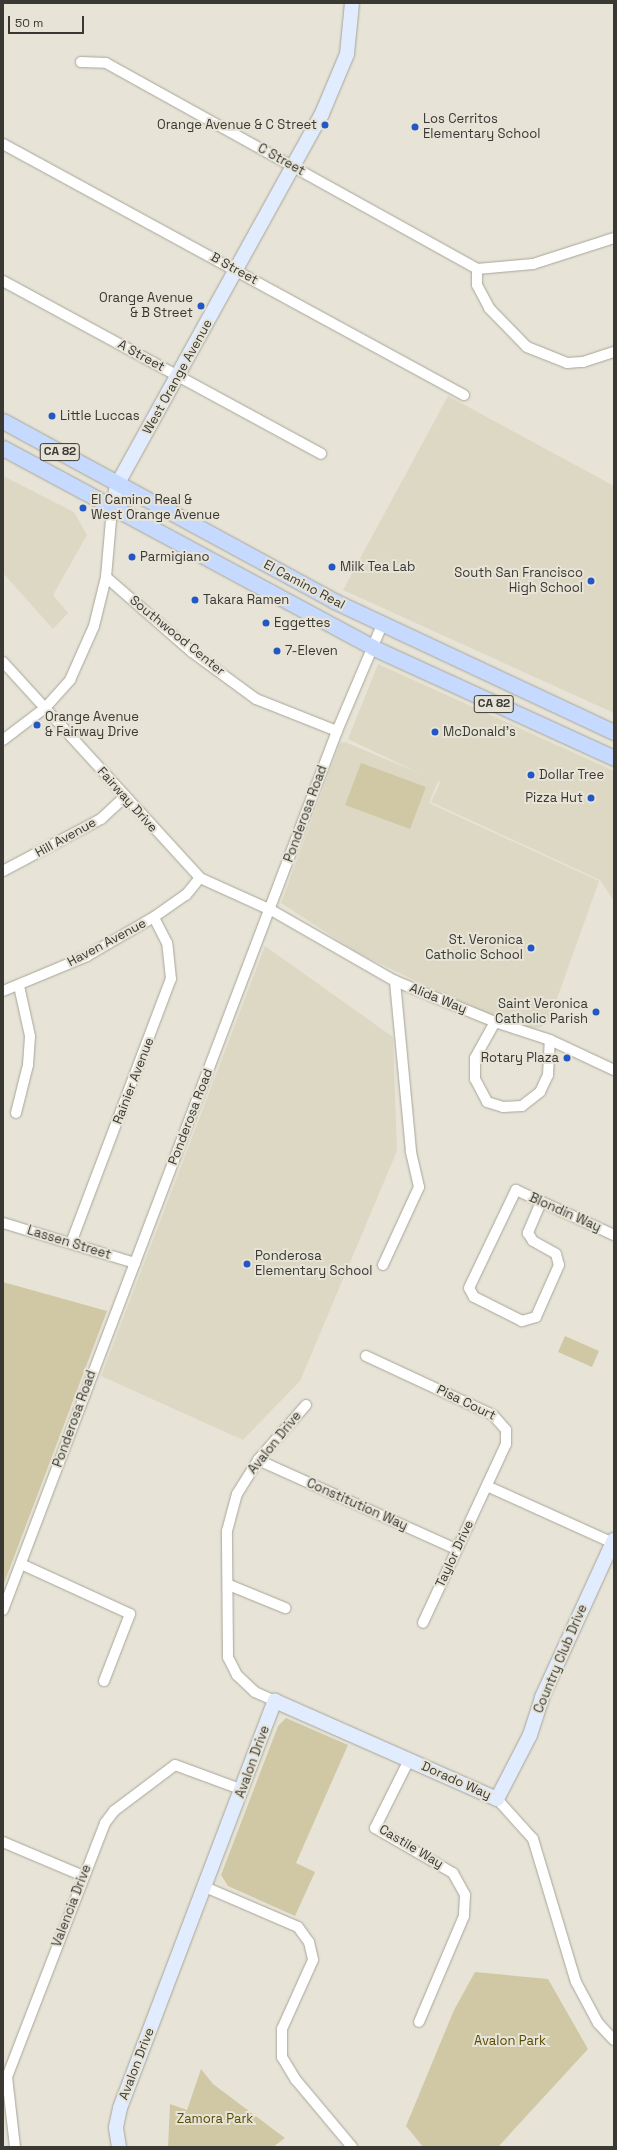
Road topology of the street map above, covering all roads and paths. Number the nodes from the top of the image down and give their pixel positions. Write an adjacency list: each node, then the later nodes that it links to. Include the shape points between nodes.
1 (352, 3): 4 (street, West Orange Avenue, via 350,42 337,82)
2 (81, 62): 4 (street, C Street, via 106,63)
3 (3, 144): 7 (street, B Street)
4 (293, 166): 6 (street, C Street); 7 (street, West Orange Avenue)
5 (614, 238): 6 (street, via 533,264)
6 (477, 269): 9 (street, via 477,285 489,308 527,347 568,363 583,362)
7 (237, 271): 10 (street, West Orange Avenue); 11 (street, B Street)
8 (3, 281): 10 (street, A Street)
9 (614, 352)
10 (180, 377): 14 (street, A Street); 15 (street, West Orange Avenue)
11 (464, 395)
12 (3, 421): 15 (main road, El Camino Real / CA 82)
13 (3, 448): 16 (main road, El Camino Real / CA 82)
14 (320, 454)
15 (118, 483): 16 (street, West Orange Avenue); 18 (main road, El Camino Real / CA 82)
16 (112, 508): 17 (street, West Orange Avenue); 19 (main road, El Camino Real / CA 82)
17 (106, 577): 21 (street, West Orange Avenue, via 94,626 70,680); 22 (street, Southwood Center, via 192,652 256,699)
18 (382, 625): 19 (street, Ponderosa Road); 23 (main road, El Camino Real / CA 82)
19 (374, 648): 22 (street, Ponderosa Road); 25 (main road, El Camino Real / CA 82)
20 (3, 662): 21 (street, Fairway Drive)
21 (45, 708): 24 (street, West Orange Avenue); 26 (street, Fairway Drive)
22 (337, 731): 29 (street, Ponderosa Road)
23 (614, 732)
24 (3, 740)
25 (614, 758)
26 (125, 797): 27 (street, Hill Avenue, via 94,823); 28 (street, Fairway Drive)
27 (3, 871)
28 (200, 878): 29 (street, Fairway Drive); 30 (street, Haven Avenue, via 186,895)
29 (270, 910): 31 (street, Alida Way); 42 (street, Ponderosa Road)
30 (154, 918): 32 (street, Haven Avenue, via 87,956); 41 (street, Rainier Avenue, via 167,943 171,979)
31 (395, 981): 34 (street, Alida Way); 43 (street, via 412,1151 419,1187)
32 (19, 986): 33 (street, Haven Avenue); 37 (street, via 30,1036 28,1065)
33 (3, 991)
34 (495, 1022): 35 (street, Alida Way); 35 (street, via 475,1058 475,1079 487,1102 503,1107 522,1106 540,1092 548,1075)
35 (550, 1040): 36 (street, Alida Way)
36 (614, 1070)
37 (16, 1113)
38 (540, 1202): 38 (street, Blondin Way, via 516,1190 469,1288 474,1297 526,1322 536,1317 559,1265 556,1254 533,1241 528,1233); 40 (street, Blondin Way)
39 (3, 1223): 41 (street, Lassen Street)
40 (614, 1235)
41 (71, 1243): 42 (street, Lassen Street)
42 (135, 1263): 50 (street, Ponderosa Road)
43 (383, 1265)
44 (366, 1356): 47 (street, Pisa Court, via 499,1418 507,1437)
45 (306, 1404): 46 (street, Avalon Drive)
46 (258, 1460): 49 (street, Constitution Way); 51 (street, Avalon Drive, via 237,1494 227,1531)
47 (487, 1486): 48 (street); 49 (street, Taylor Drive)
48 (613, 1542): 59 (street, Country Club Drive, via 542,1696 530,1735)
49 (456, 1549): 54 (street, Taylor Drive)
50 (21, 1564): 53 (street, Ponderosa Road); 55 (street, via 130,1614)
51 (229, 1586): 52 (street); 56 (street, Avalon Drive, via 228,1656 237,1675 251,1688)
52 (285, 1608)
53 (3, 1610)
54 (423, 1623)
55 (104, 1681)
56 (275, 1701): 57 (street, Dorado Way); 58 (street, Avalon Drive)
57 (409, 1760): 59 (street, Dorado Way); 63 (street, Castile Way, via 375,1828 453,1873 465,1895 464,1916)
58 (242, 1790): 61 (street, Valencia Drive, via 187,1768 175,1766 166,1769 114,1810 105,1823); 62 (street, Avalon Drive)
59 (497, 1799): 64 (street, Dorado Way, via 533,1839 576,1982 598,2023)
60 (3, 1842): 61 (street)
61 (83, 1876): 65 (street, Valencia Drive, via 7,2077)
62 (205, 1887): 66 (street, Avalon Drive, via 120,2108 116,2127); 67 (street, via 298,1927 309,1942 313,1960 282,2029 282,2057 296,2080)
63 (419, 2022)
64 (614, 2040)
65 (15, 2147)
66 (119, 2147)
67 (352, 2147)

